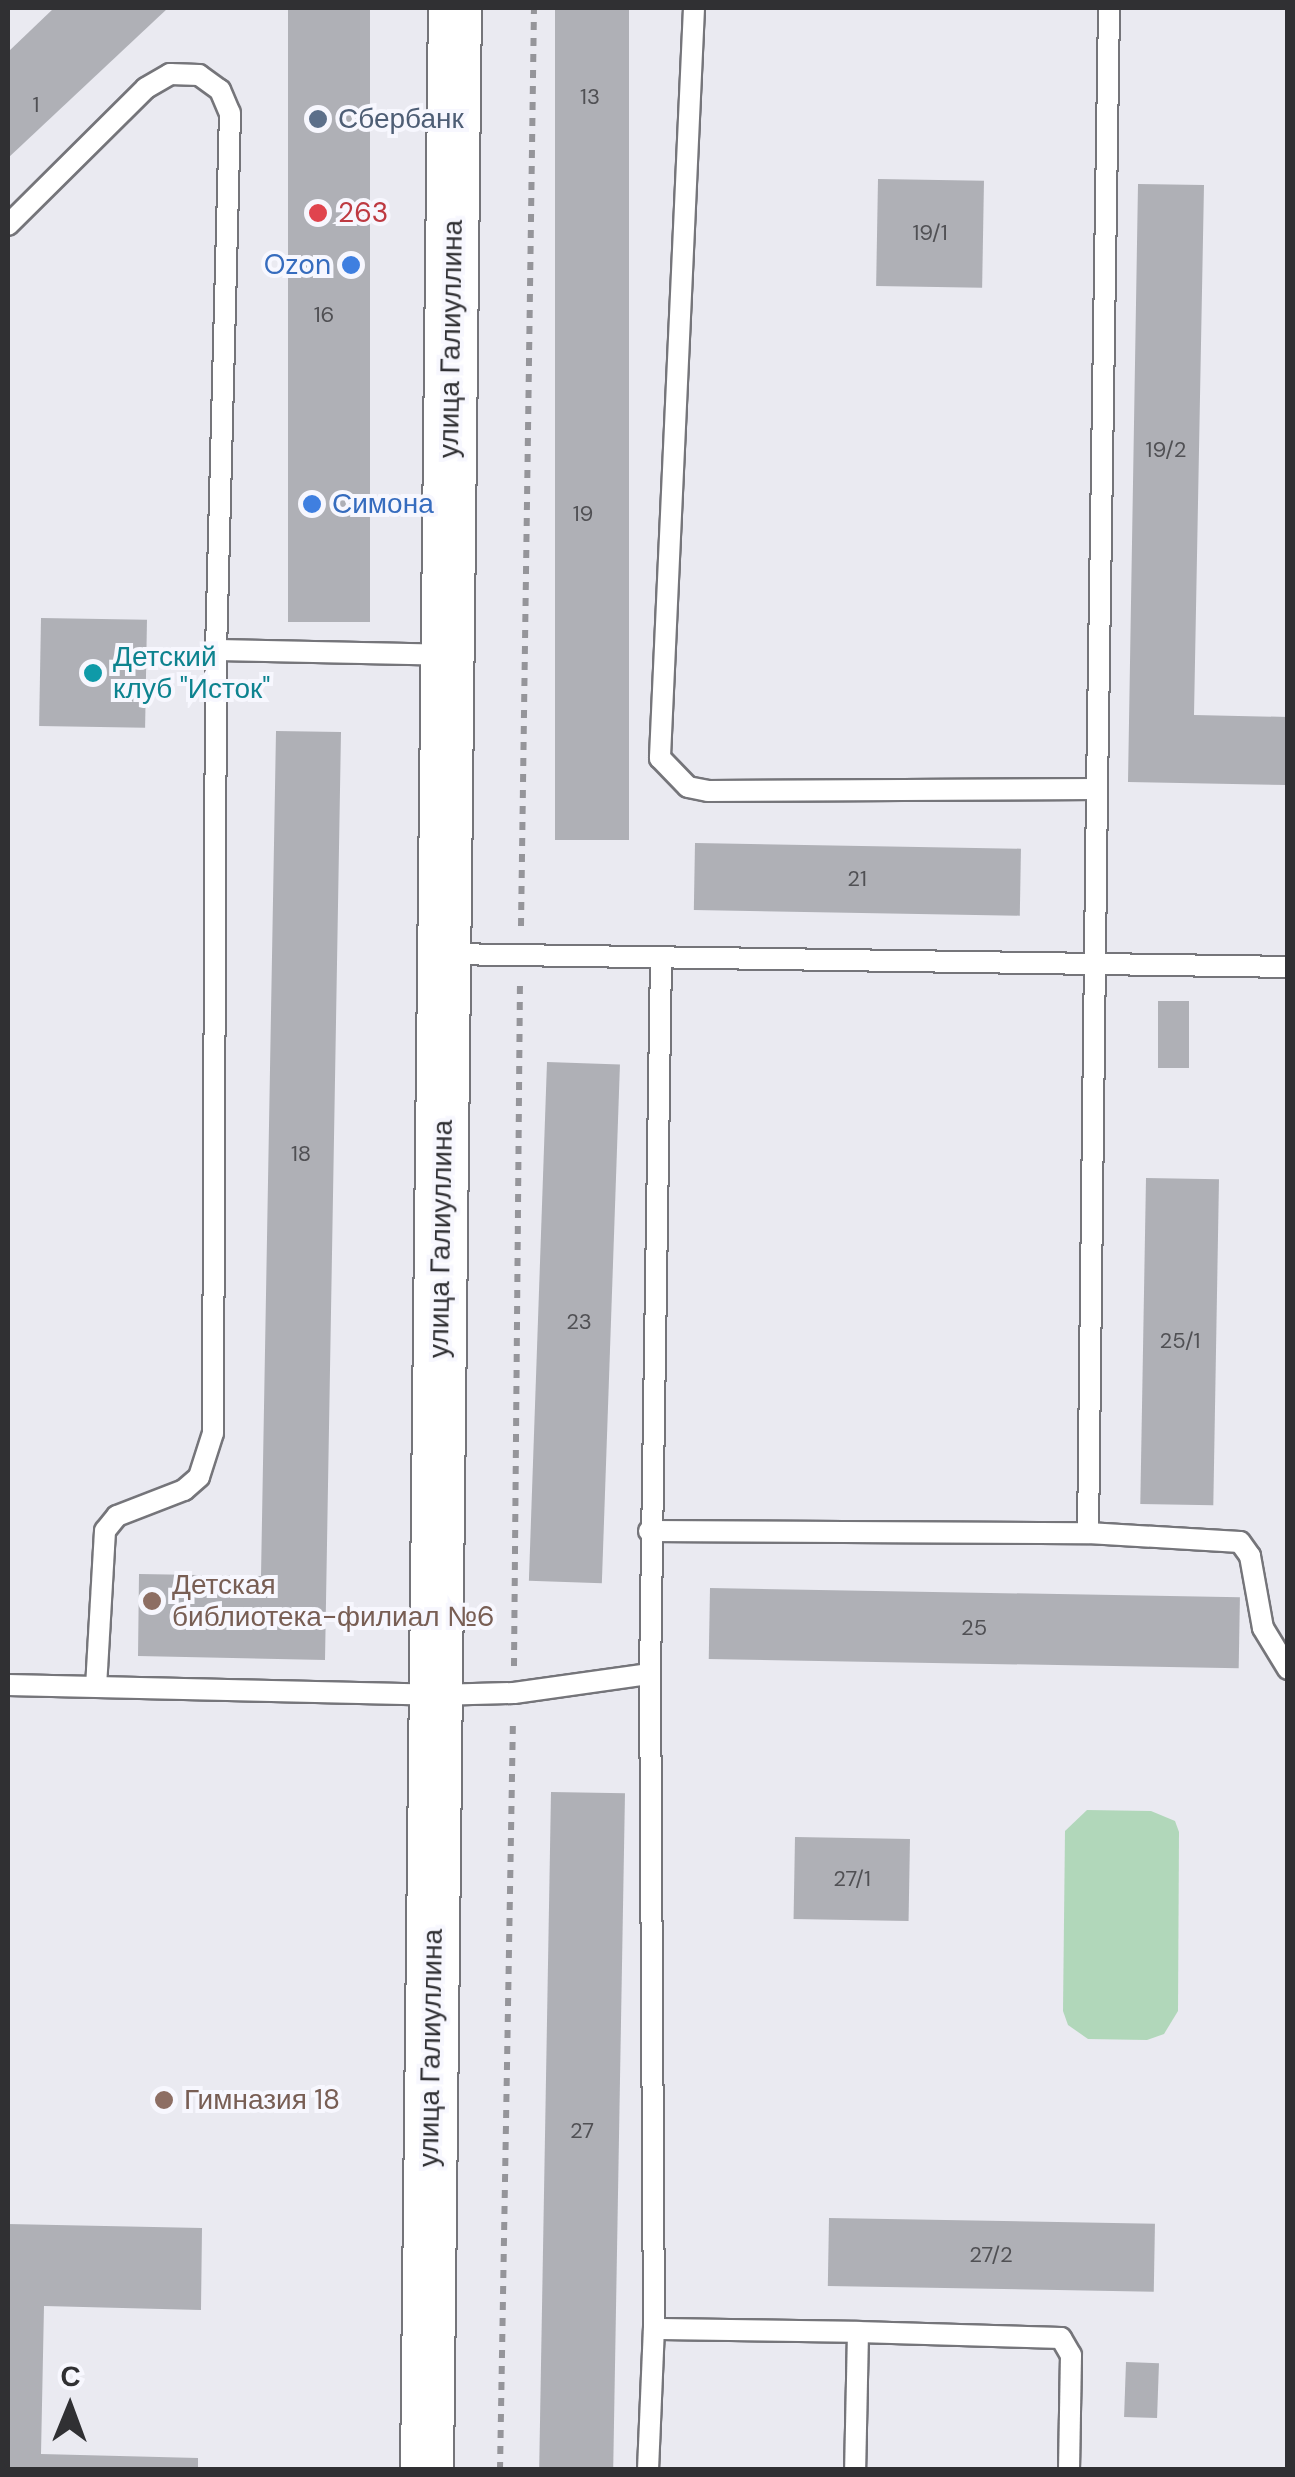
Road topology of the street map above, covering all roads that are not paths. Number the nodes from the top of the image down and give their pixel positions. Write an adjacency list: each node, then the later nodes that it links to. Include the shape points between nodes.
1 (455, 8): 6 (street, улица Галиуллина)
2 (694, 8): 7 (lane, via 660,758 688,787 708,792)
3 (1109, 8): 7 (lane)
4 (8, 225): 5 (lane, via 146,88 170,74 199,74 220,90 230,113)
5 (216, 650): 6 (lane); 17 (lane, via 212,1433 199,1477 184,1490 117,1516 105,1531)
6 (447, 655): 8 (street, улица Галиуллина)
7 (1098, 789): 10 (lane)
8 (444, 954): 9 (lane); 18 (street, улица Галиуллина)
9 (661, 957): 10 (lane); 12 (lane)
10 (1096, 964): 11 (lane); 13 (lane)
11 (1288, 967)
12 (649, 1531): 13 (lane); 15 (lane)
13 (1088, 1533): 14 (lane, via 1240,1542 1250,1556 1259,1617)
14 (1288, 1670)
15 (650, 1674): 18 (lane, via 514,1694); 19 (lane)
16 (8, 1684): 17 (lane)
17 (96, 1686): 18 (lane)
18 (436, 1695): 21 (street, улица Галиуллина)
19 (654, 2329): 20 (lane); 22 (lane)
20 (858, 2332): 23 (lane); 24 (lane, via 1061,2338 1071,2355)
21 (427, 2470)
22 (648, 2470)
23 (855, 2470)
24 (1068, 2470)

